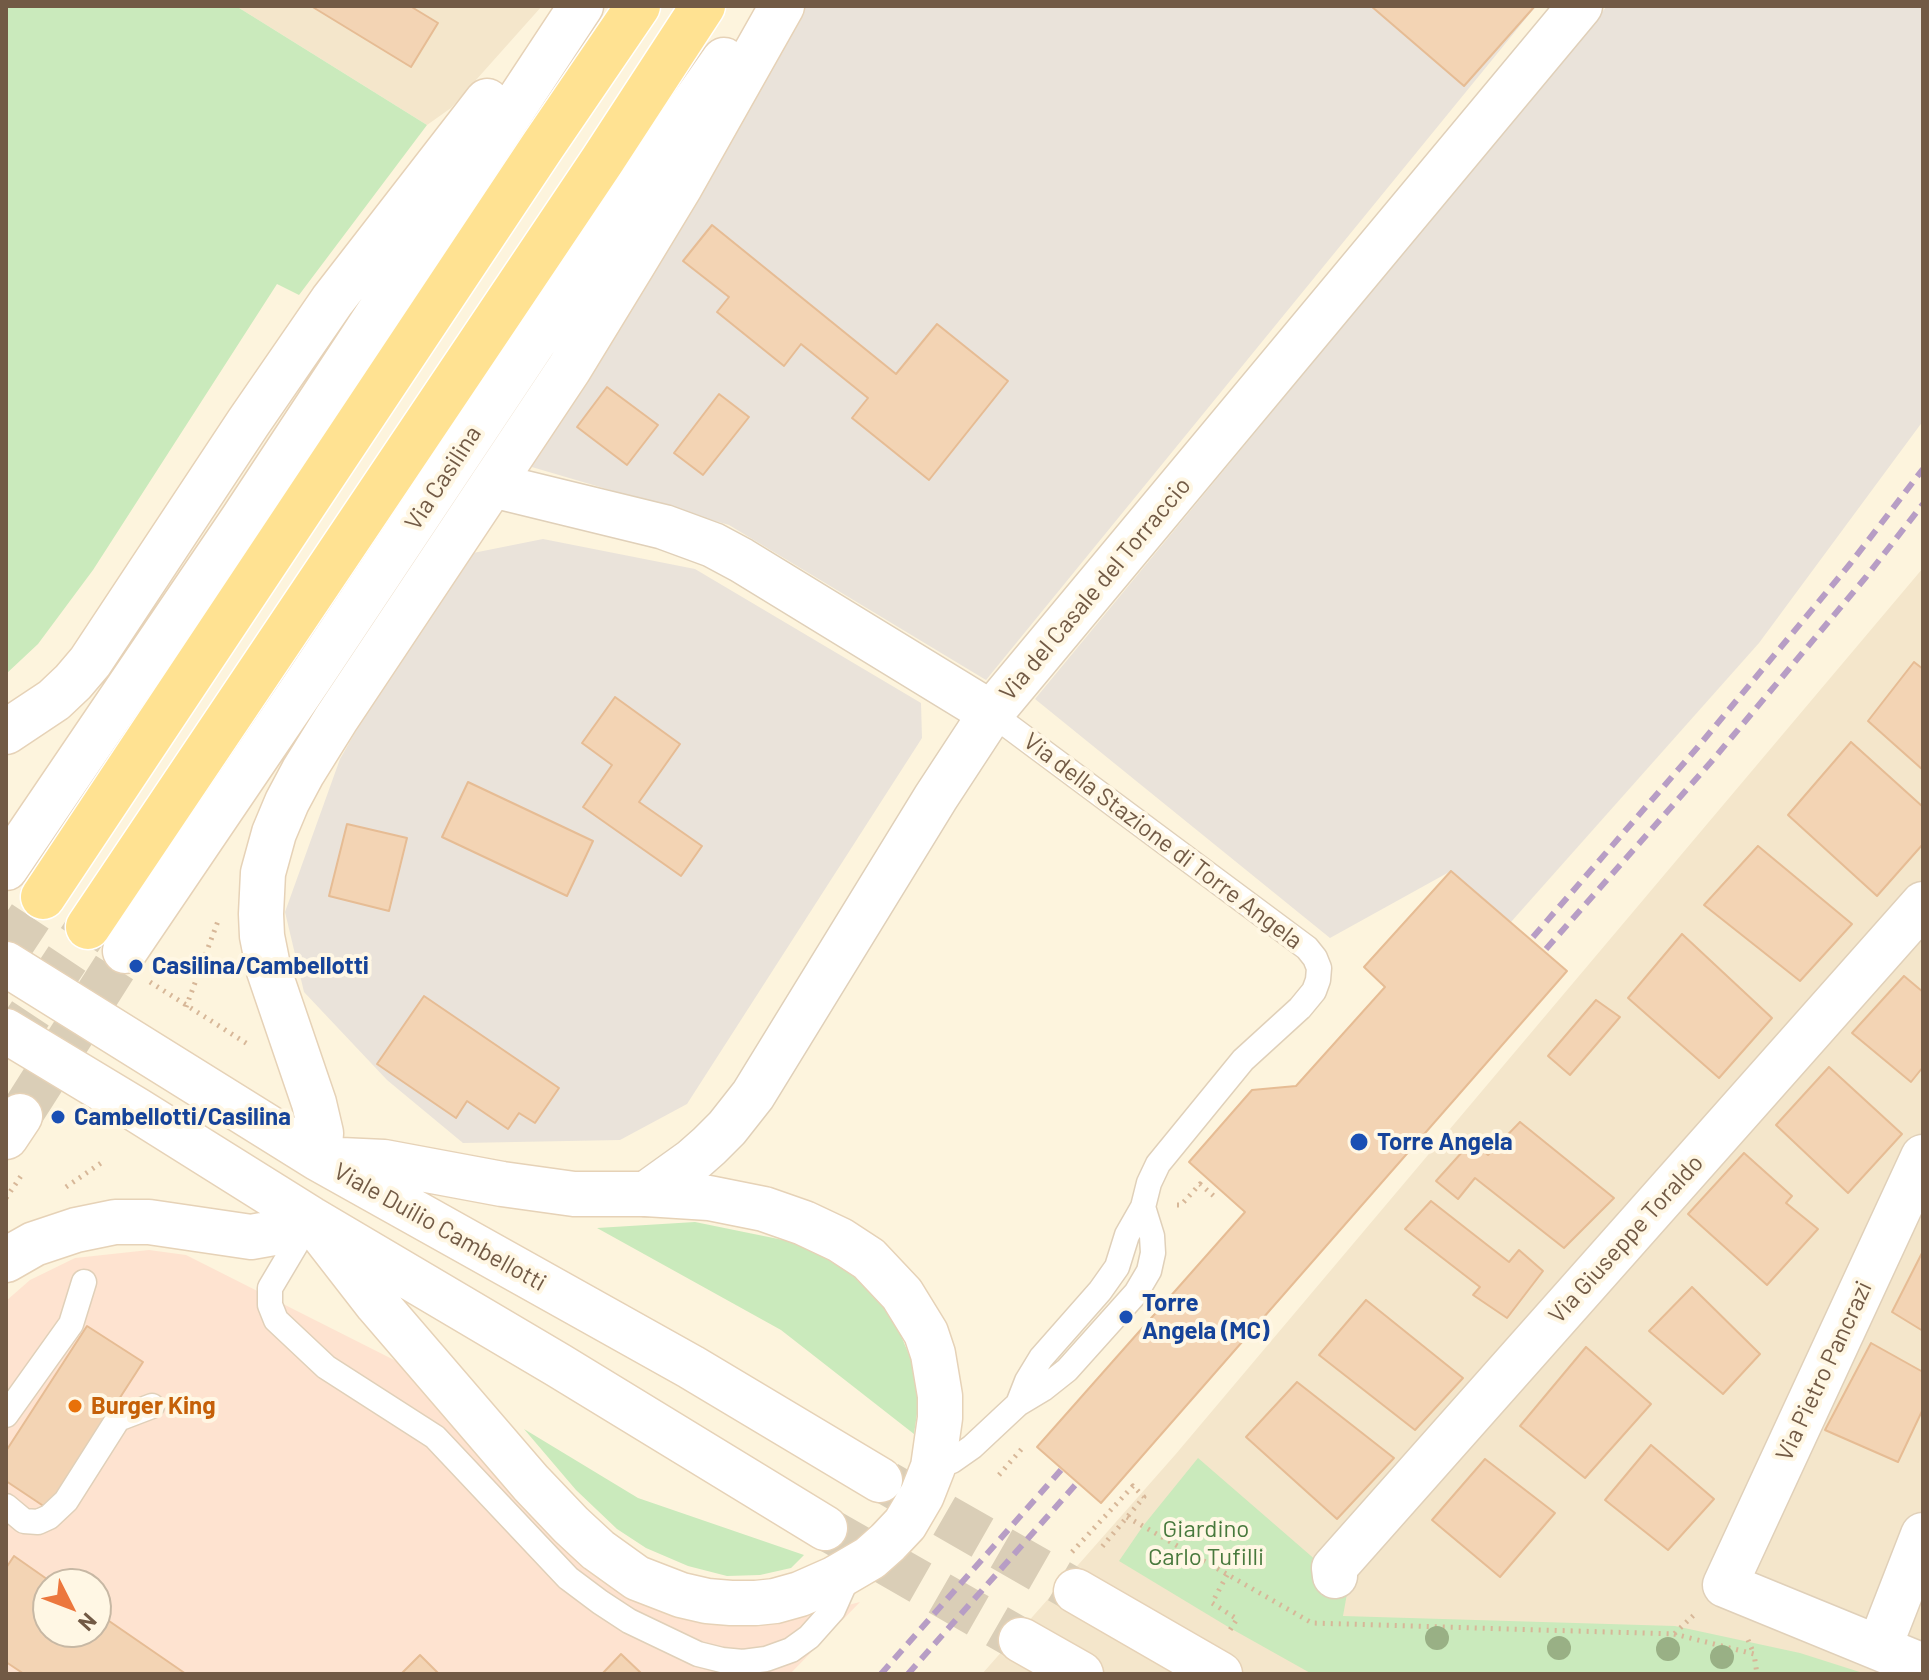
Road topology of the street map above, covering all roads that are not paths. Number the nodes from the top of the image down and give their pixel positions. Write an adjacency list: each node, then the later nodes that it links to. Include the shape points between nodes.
1 (579, 6): 9 (main road, via 487,101 341,289 90,662 54,700); 10 (main road)
2 (638, 6): 11 (main road)
3 (703, 6): 13 (main road, Via Casilina)
4 (762, 6): 15 (main road, Via Casilina, via 310,678)
5 (782, 6): 7 (main road, via 689,172)
6 (1580, 6): 8 (main road, Via del Casale del Torraccio)
7 (492, 485): 8 (main road, Via della Stazione di Torre Angela, via 664,527 713,545); 18 (main road, via 309,761 268,852 262,936 314,1103 321,1133)
8 (991, 713): 19 (main road, Via del Casale del Torraccio, via 753,1095 709,1146); 20 (lane, Via della Stazione di Torre Angela, via 1307,948 1319,968 1314,991 1243,1060 1158,1164)
9 (6, 732)
10 (6, 868)
11 (43, 897)
12 (1923, 904): 33 (main road, Via Giuseppe Toraldo, via 1334,1568)
13 (88, 927)
14 (6, 964): 18 (main road, Viale Duilio Cambellotti)
15 (135, 964)
16 (6, 1031): 21 (main road)
17 (1923, 1157): 36 (main road, Via Pietro Pancrazi, via 1725,1585)
18 (319, 1159): 19 (main road, via 384,1162 574,1194); 28 (main road, Viale Duilio Cambellotti)
19 (646, 1194): 27 (main road, via 764,1209 840,1240 877,1266 902,1294 933,1354 940,1418)
20 (1143, 1207): 24 (lane, via 1117,1267 1032,1371); 24 (lane, via 1153,1253 1145,1281 1067,1370)
21 (311, 1219): 22 (main road, via 285,1231 251,1237 115,1222 34,1244); 30 (main road); 32 (main road, via 531,1483 583,1537 625,1570 681,1595 743,1604 800,1594); 32 (lane, via 270,1288 276,1320 326,1367 435,1437 568,1578 629,1621 698,1654 743,1662 766,1659 809,1637 833,1610)
22 (6, 1260)
23 (84, 1282): 26 (lane, via 71,1324)
24 (1018, 1404): 27 (lane, via 972,1447)
25 (152, 1406): 29 (lane, via 118,1419 66,1501 49,1517 24,1521)
26 (6, 1415)
27 (933, 1467): 32 (main road, via 905,1524)
28 (880, 1480)
29 (6, 1506)
30 (825, 1528)
31 (1923, 1535): 36 (main road)
32 (850, 1570)
33 (1335, 1576)
34 (1076, 1591): 39 (main road)
35 (1021, 1640): 38 (main road)
36 (1879, 1648): 37 (main road)
37 (1923, 1666)
38 (1081, 1674)
39 (1220, 1674)

